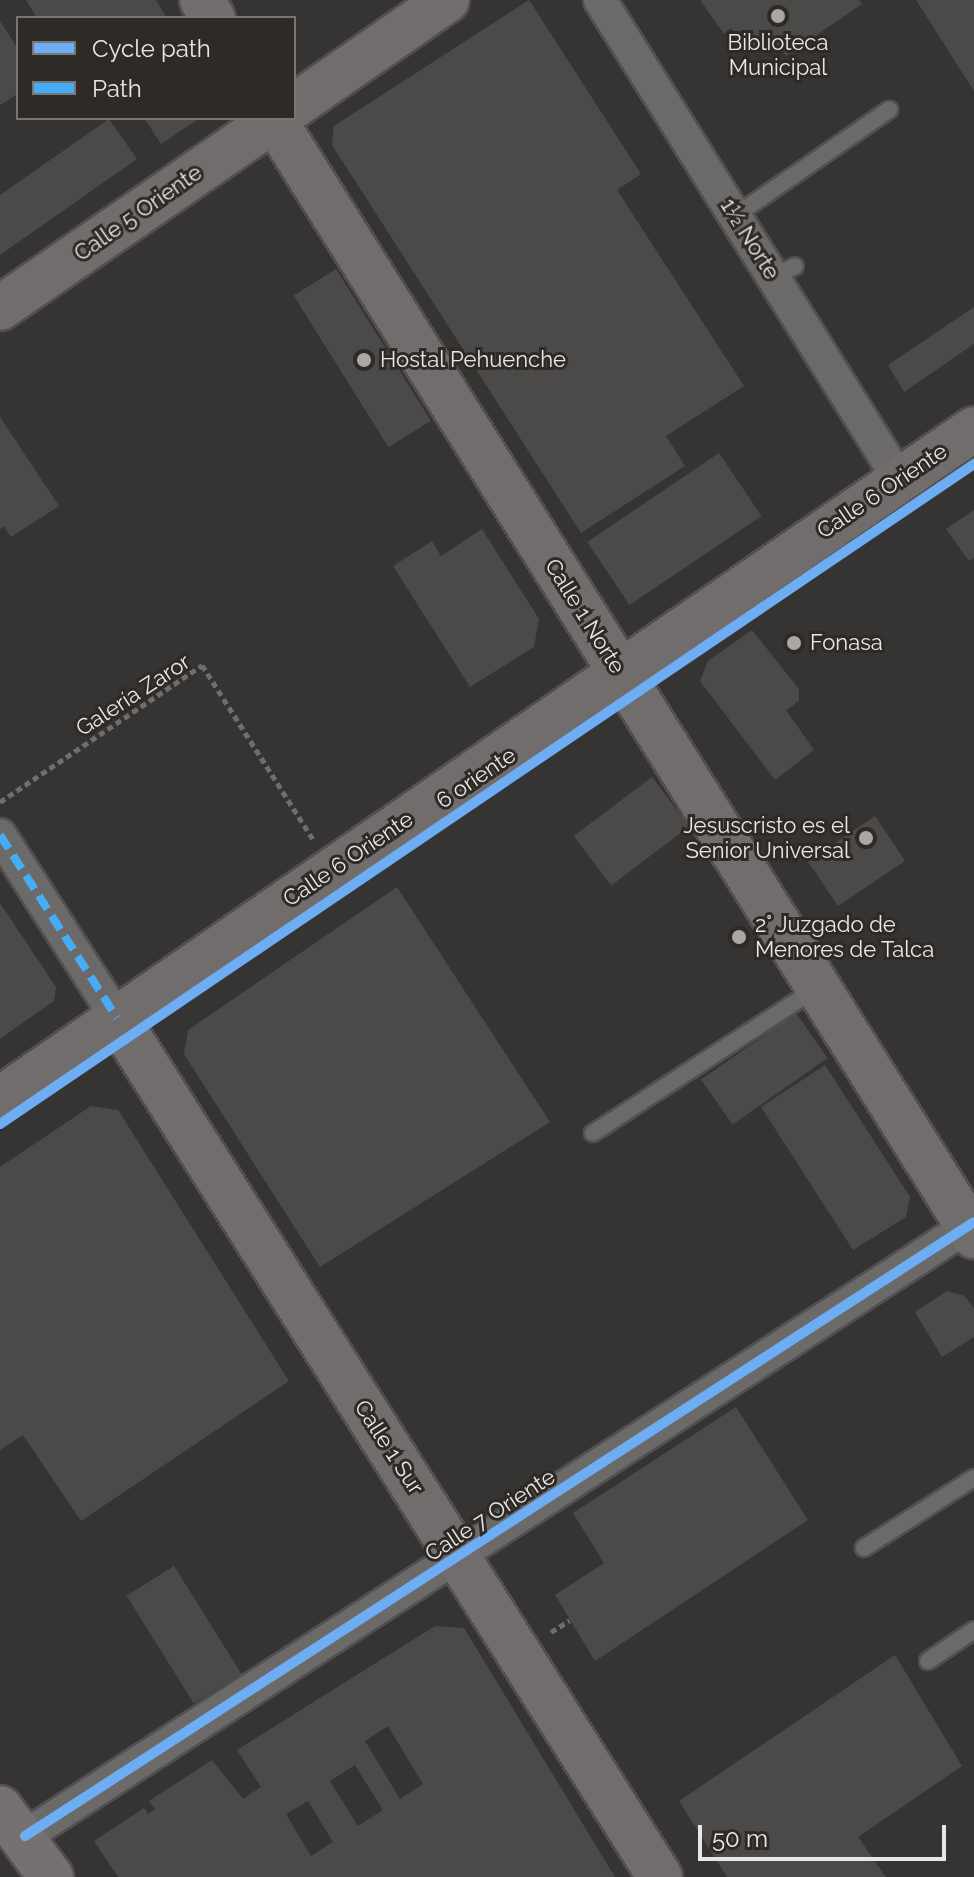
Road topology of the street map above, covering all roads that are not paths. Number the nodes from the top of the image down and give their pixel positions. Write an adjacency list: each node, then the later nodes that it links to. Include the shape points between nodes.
1 (447, 0): 3 (main road, Calle 5 Oriente)
2 (600, 0): 7 (street, 1½ Norte)
3 (296, 103)
4 (889, 110): 7 (lane)
5 (272, 120): 8 (main road, Calle 5 Oriente)
6 (282, 120): 11 (main road, Calle 1 Norte)
7 (736, 215): 10 (street, 1½ Norte, via 784,271)
8 (0, 308)
9 (974, 429): 10 (main road, Calle 6 Oriente)
10 (899, 479): 11 (main road, Calle 6 Oriente)
11 (620, 672): 13 (main road, Calle 1 Norte); 14 (main road, Calle 6 Oriente)
12 (0, 835): 14 (street)
13 (818, 987): 16 (lane); 17 (main road, Calle 1 Norte)
14 (117, 1018): 15 (main road, Calle 6 Oriente); 20 (main road, Calle 1 Sur)
15 (0, 1099)
16 (593, 1133)
17 (972, 1228): 20 (street, Calle 7 Oriente)
18 (974, 1478): 19 (lane)
19 (864, 1548)
20 (461, 1558): 23 (street, Calle 7 Oriente); 25 (main road, Calle 1 Sur)
21 (974, 1630): 22 (lane)
22 (928, 1661)
23 (12, 1822): 24 (main road)
24 (51, 1877)
25 (660, 1877)

